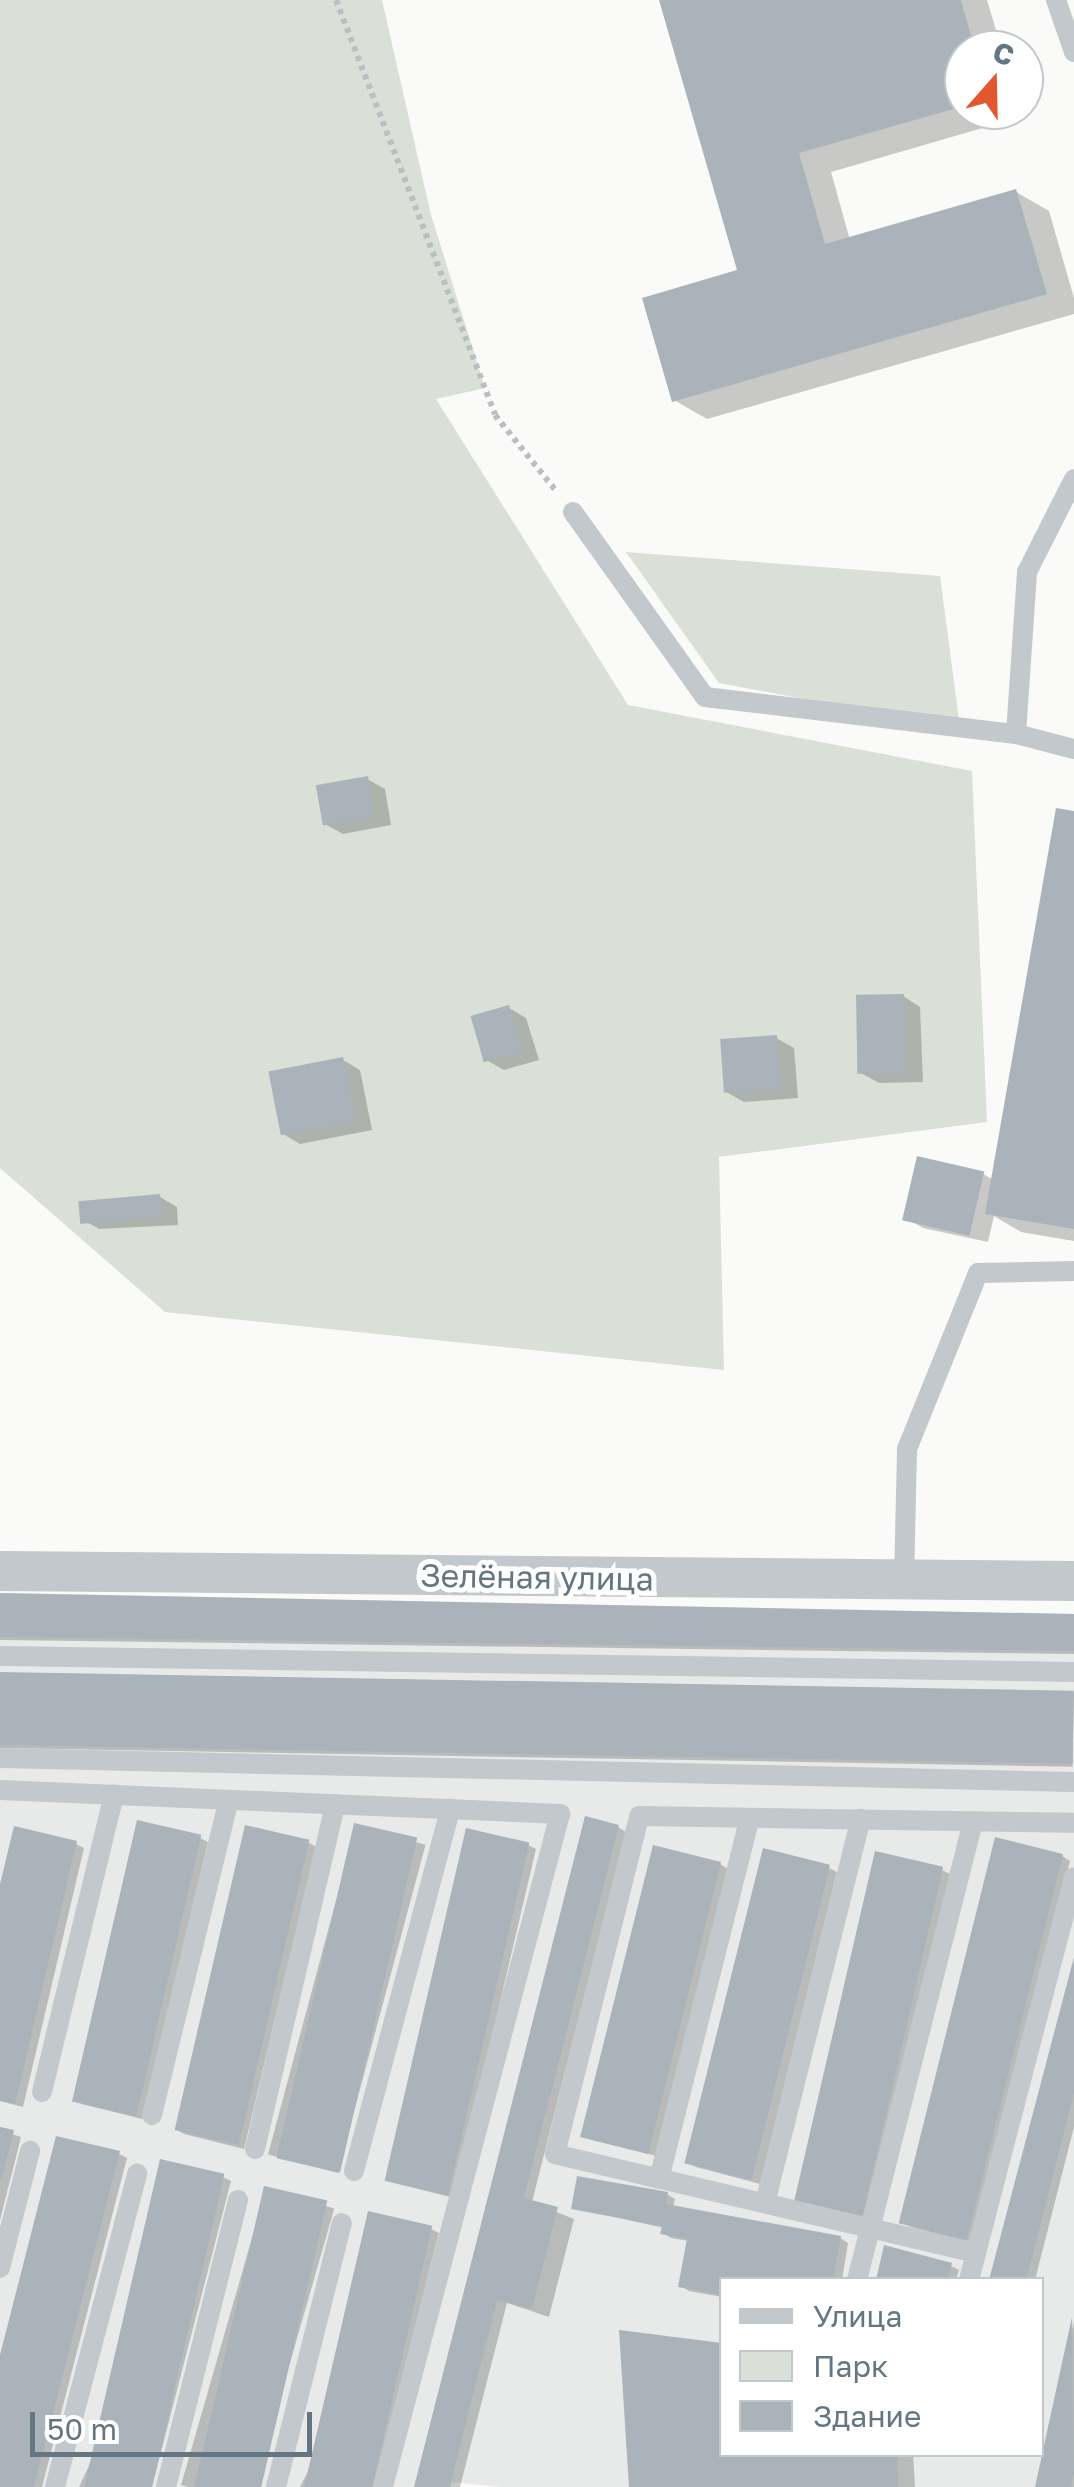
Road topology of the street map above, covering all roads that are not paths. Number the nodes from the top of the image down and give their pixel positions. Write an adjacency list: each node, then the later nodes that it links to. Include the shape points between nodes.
1 (1056, 0): 2 (lane)
2 (1074, 52)
3 (1074, 479): 5 (lane, via 1027,572)
4 (573, 512): 5 (lane, via 705,696)
5 (1016, 734): 6 (lane)
6 (1074, 749)
7 (1074, 1271): 10 (lane, via 978,1273 908,1449)
8 (0, 1570): 10 (street, Зелёная улица)
9 (1074, 1581): 10 (street, Зелёная улица)
10 (904, 1582)
11 (0, 1656): 12 (lane)
12 (1074, 1672)
13 (0, 1758): 14 (lane)
14 (1074, 1782)
15 (1, 1794): 16 (lane)
16 (114, 1795): 17 (lane); 25 (lane)
17 (229, 1800): 18 (lane); 26 (lane)
18 (335, 1804): 19 (lane); 27 (lane)
19 (450, 1809): 29 (lane); 43 (lane, via 560,1814)
20 (750, 1818): 21 (lane); 31 (lane); 31 (lane, via 640,1816 625,1872 555,2154)
21 (861, 1820): 22 (lane); 33 (lane)
22 (973, 1821): 23 (lane); 35 (lane)
23 (1074, 1823)
24 (1074, 1878): 36 (lane)
25 (42, 2092)
26 (152, 2114)
27 (255, 2149)
28 (30, 2151): 37 (lane)
29 (354, 2171)
30 (136, 2174): 40 (lane)
31 (659, 2179): 33 (lane)
32 (238, 2200): 41 (lane)
33 (765, 2203): 35 (lane)
34 (342, 2223): 42 (lane)
35 (870, 2228): 36 (lane); 38 (lane)
36 (976, 2253): 39 (lane)
37 (0, 2268)
38 (858, 2277)
39 (970, 2277)
40 (55, 2487)
41 (166, 2487)
42 (276, 2487)
43 (383, 2487)

